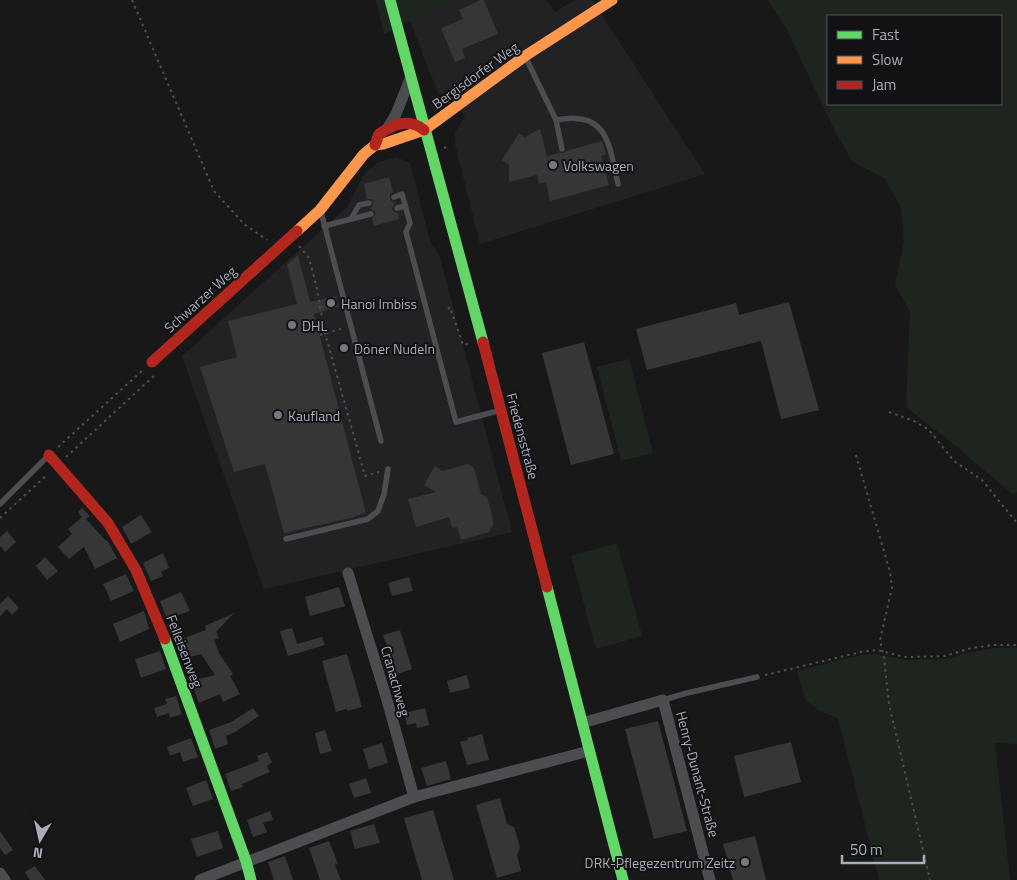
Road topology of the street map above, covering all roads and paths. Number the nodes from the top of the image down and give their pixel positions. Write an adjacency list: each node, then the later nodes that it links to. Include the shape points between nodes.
1 (132, 0): 21 (path, via 214,191 244,224)
2 (390, 0): 5 (street, Friedensstraße)
3 (612, 0): 4 (street, Bergisdorfer Weg)
4 (526, 56): 6 (lane); 8 (street, Bergisdorfer Weg)
5 (410, 80): 7 (street); 8 (street, Friedensstraße)
6 (556, 120): 10 (lane); 11 (lane, via 581,118 598,126 608,142)
7 (387, 128): 8 (street, via 412,122); 9 (street, via 379,134)
8 (424, 130): 9 (street, Schwarzer Weg); 29 (street, Friedensstraße)
9 (375, 145): 16 (street, Schwarzer Weg, via 357,161)
10 (562, 149)
11 (618, 184)
12 (394, 197): 14 (lane, via 402,194)
13 (368, 203): 18 (lane, via 359,205)
14 (405, 206): 15 (lane); 29 (lane, via 410,223 406,232 456,422)
15 (397, 208)
16 (320, 210): 19 (lane); 21 (street, Schwarzer Weg)
17 (371, 214): 18 (lane)
18 (350, 220): 19 (lane)
19 (324, 226): 23 (lane)
20 (298, 244): 24 (path, via 309,258)
21 (279, 248): 27 (street, Schwarzer Weg)
22 (448, 308): 26 (path, via 463,345)
23 (350, 326): 24 (path); 31 (lane)
24 (325, 333): 25 (path); 35 (path, via 365,476)
25 (320, 335)
26 (468, 344)
27 (152, 362): 32 (path)
28 (160, 371): 34 (path)
29 (501, 410): 45 (street, Friedensstraße)
30 (889, 412): 38 (path, via 914,420 929,430 954,461 982,480)
31 (381, 441)
32 (49, 455): 34 (street, Felleisenweg); 36 (lane)
33 (856, 455): 42 (path, via 890,572 892,588 880,640)
34 (58, 465): 37 (path); 48 (street, Felleisenweg, via 108,523 136,570 168,645)
35 (388, 469): 39 (lane, via 378,511 368,519)
36 (0, 504)
37 (0, 518)
38 (1017, 523)
39 (286, 539)
40 (348, 573): 47 (street, Cranachweg)
41 (1017, 645): 42 (path, via 971,648 945,656 905,657)
42 (881, 651): 43 (path, via 861,652); 55 (path, via 889,704)
43 (757, 677): 44 (lane)
44 (663, 700): 45 (street, Henry-Dunant-Straße); 54 (street, Henry-Dunant-Straße)
45 (582, 723): 46 (street, Friedensstraße)
46 (589, 751): 47 (street); 53 (street, Friedensstraße)
47 (414, 797): 48 (street)
48 (246, 861): 51 (street); 52 (street, Felleisenweg)
49 (0, 873): 50 (street)
50 (5, 880)
51 (200, 880)
52 (251, 880)
53 (623, 880)
54 (710, 880)
55 (930, 880)

